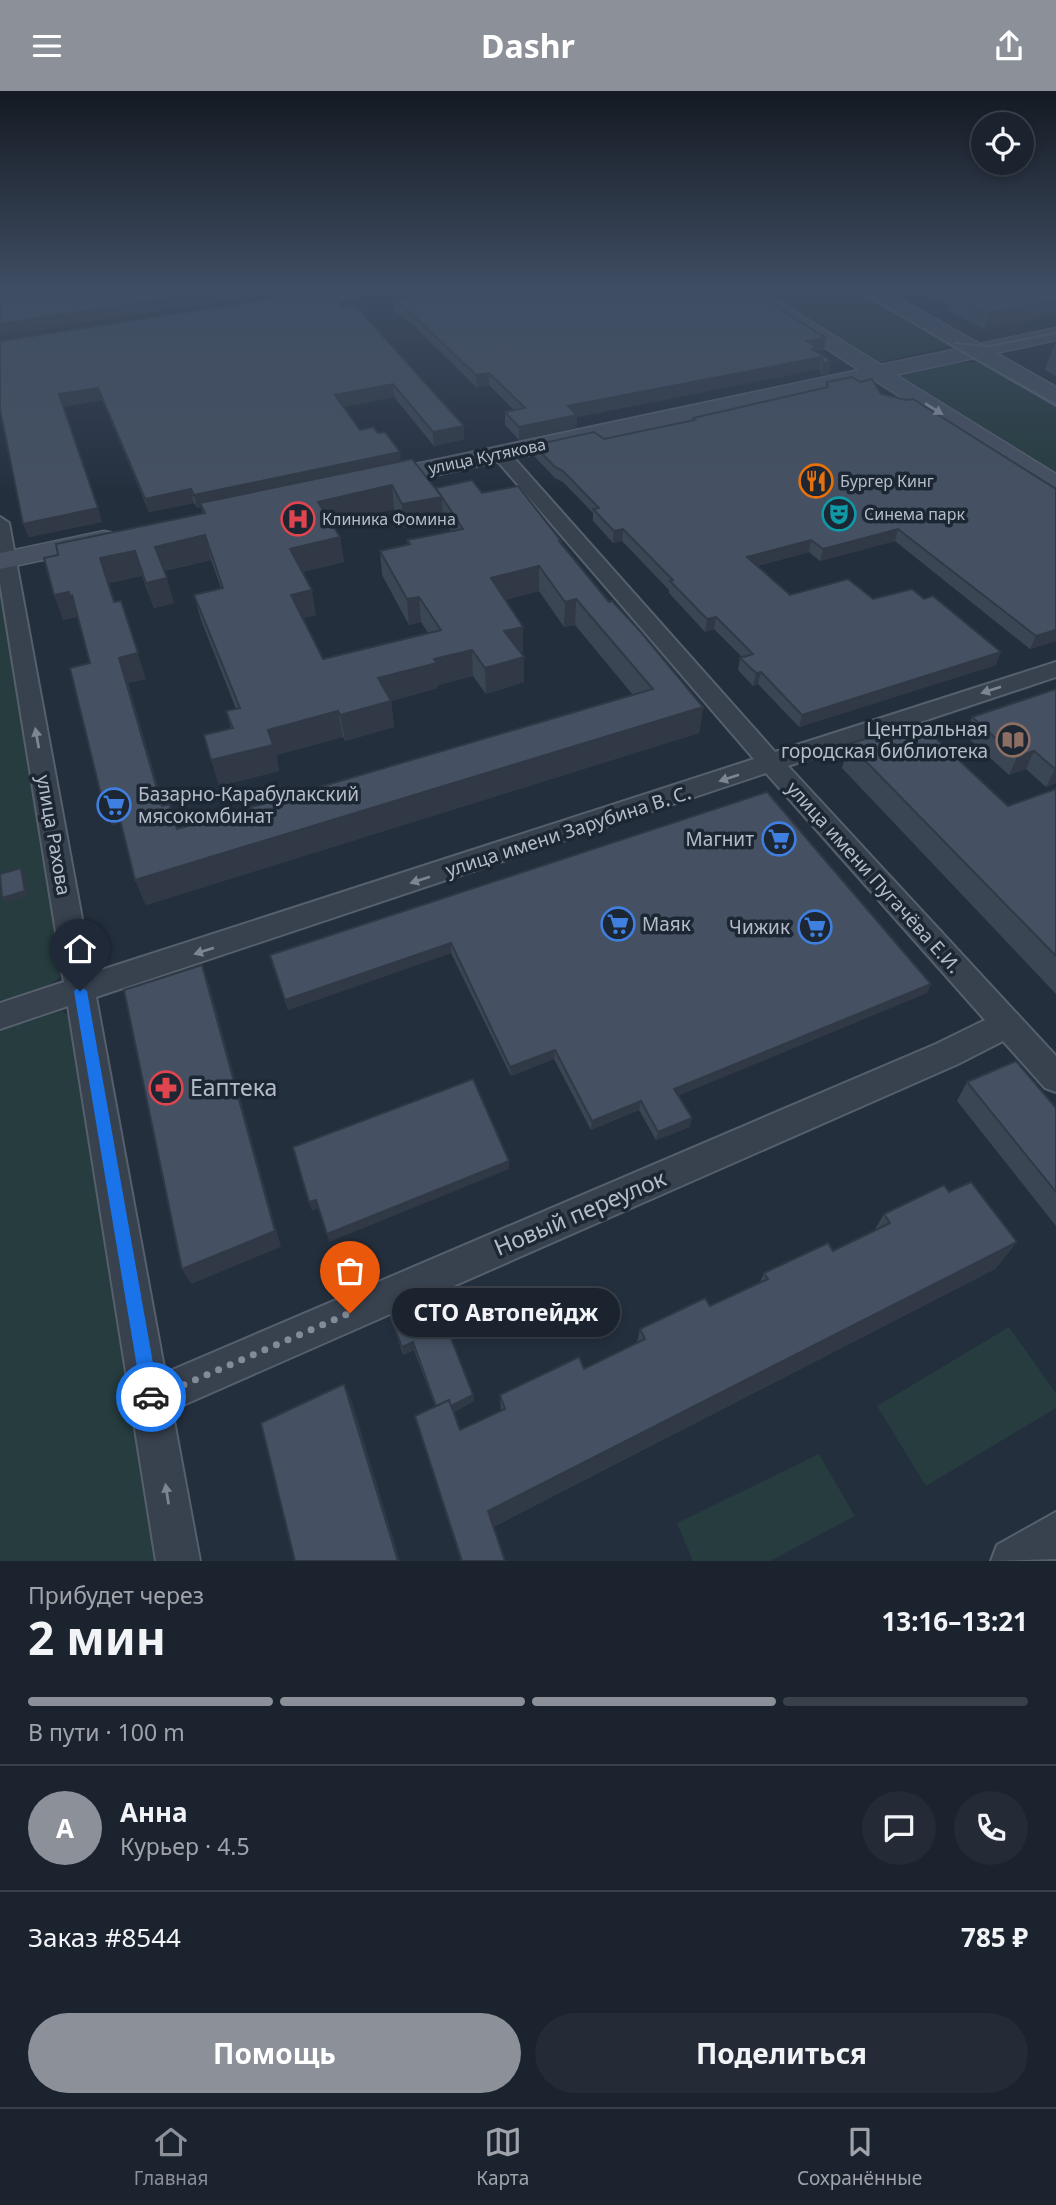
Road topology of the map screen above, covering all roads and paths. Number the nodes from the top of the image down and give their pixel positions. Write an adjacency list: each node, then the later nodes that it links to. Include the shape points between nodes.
1 (851, 357): 4 (main road)
2 (952, 357): 4 (main road, улица Кутякова)
3 (988, 357): 5 (main road)
4 (877, 373): 6 (main road, улица Кутякова); 8 (main road, one-way to 8)
5 (1056, 395)
6 (500, 453): 7 (main road, улица Кутякова); 13 (street, улица имени Пугачёва Е.И.)
7 (354, 485)
8 (1056, 485)
9 (0, 523): 11 (street, улица Рахова)
10 (123, 534): 11 (main road)
11 (3, 560): 14 (street, улица Рахова, one-way to 11)
12 (1056, 669): 13 (street, улица имени Зарубина В. С., one-way to 13)
13 (771, 764): 14 (street, улица имени Зарубина В. С., one-way to 14); 16 (street, улица имени Пугачёва Е.И.)
14 (80, 991): 15 (street, улица имени Зарубина В. С.); 18 (street, улица Рахова)
15 (0, 1016)
16 (1007, 1024): 17 (street, улица имени Пугачёва Е.И.); 18 (street, Новый переулок)
17 (1056, 1078)
18 (151, 1399): 20 (street, улица Рахова, one-way to 18)
19 (1056, 1534): 21 (street)
20 (178, 1561)
21 (1013, 1561)

